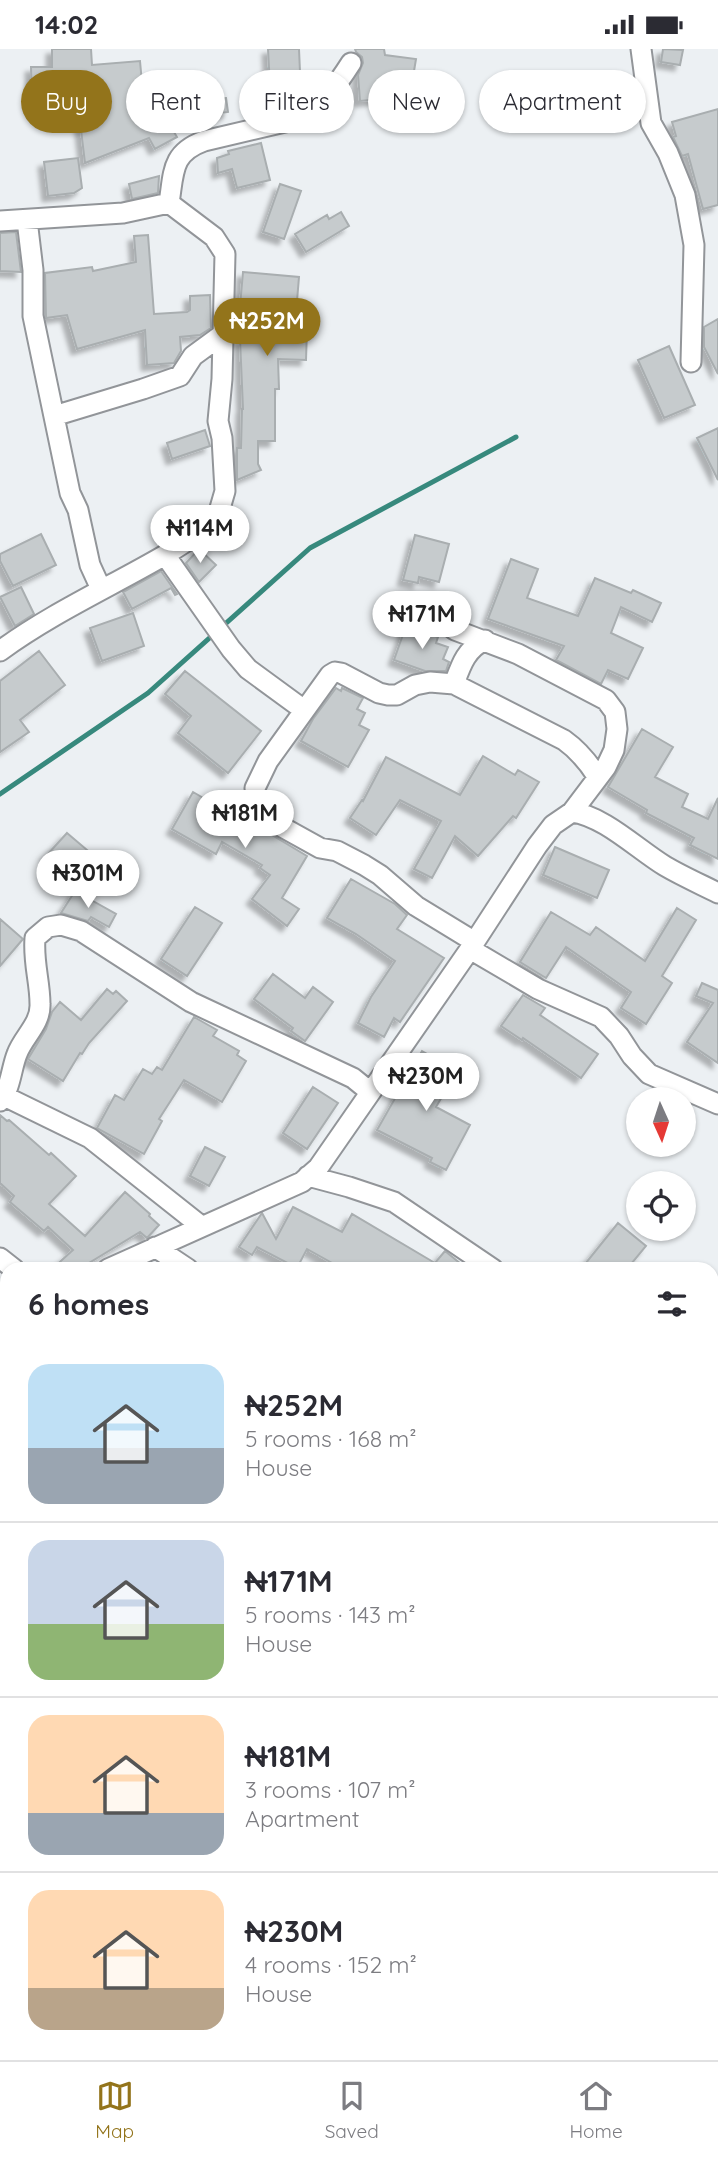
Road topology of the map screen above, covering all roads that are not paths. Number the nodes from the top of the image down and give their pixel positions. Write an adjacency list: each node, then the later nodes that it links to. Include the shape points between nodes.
1 (641, 49): 7 (street, via 651,123 685,195 694,245)
2 (351, 63): 3 (street, via 336,86 302,118 189,146 175,169)
3 (169, 203): 5 (street, via 123,213); 6 (street, via 214,237 226,254)
4 (0, 221): 5 (street)
5 (27, 221): 8 (street, via 33,316)
6 (223, 334): 8 (street, via 192,356 180,376); 9 (street, via 218,421 225,491 216,522)
7 (691, 362)
8 (54, 416): 10 (street, via 70,493)
9 (165, 555): 10 (street); 15 (street, via 248,669)
10 (101, 589): 13 (street, via 29,629)
11 (424, 606): 12 (street, via 455,630)
12 (485, 640): 14 (street, via 466,655); 16 (street, via 606,700 615,712 617,729 614,750)
13 (0, 651)
14 (454, 684): 15 (street, via 430,682 388,695 335,672); 16 (street, via 564,740)
15 (304, 710): 19 (street, via 259,777 257,808 264,817 320,848 337,851 380,875)
16 (597, 776): 17 (street)
17 (572, 812): 18 (street, via 583,813 665,866); 19 (street, via 553,825)
18 (718, 893)
19 (472, 945): 20 (street); 22 (street, via 538,989 601,1017 649,1074)
20 (369, 1091): 21 (street, via 353,1078 191,1002 98,941 61,925 48,927 35,938 39,1016 18,1051); 23 (street)
21 (2, 1098): 24 (street, via 90,1138)
22 (718, 1104)
23 (309, 1176): 24 (street); 28 (street, via 394,1202)
24 (201, 1226): 25 (street)
25 (155, 1247): 26 (street); 27 (street)
26 (123, 1262)
27 (178, 1262)
28 (483, 1262)

